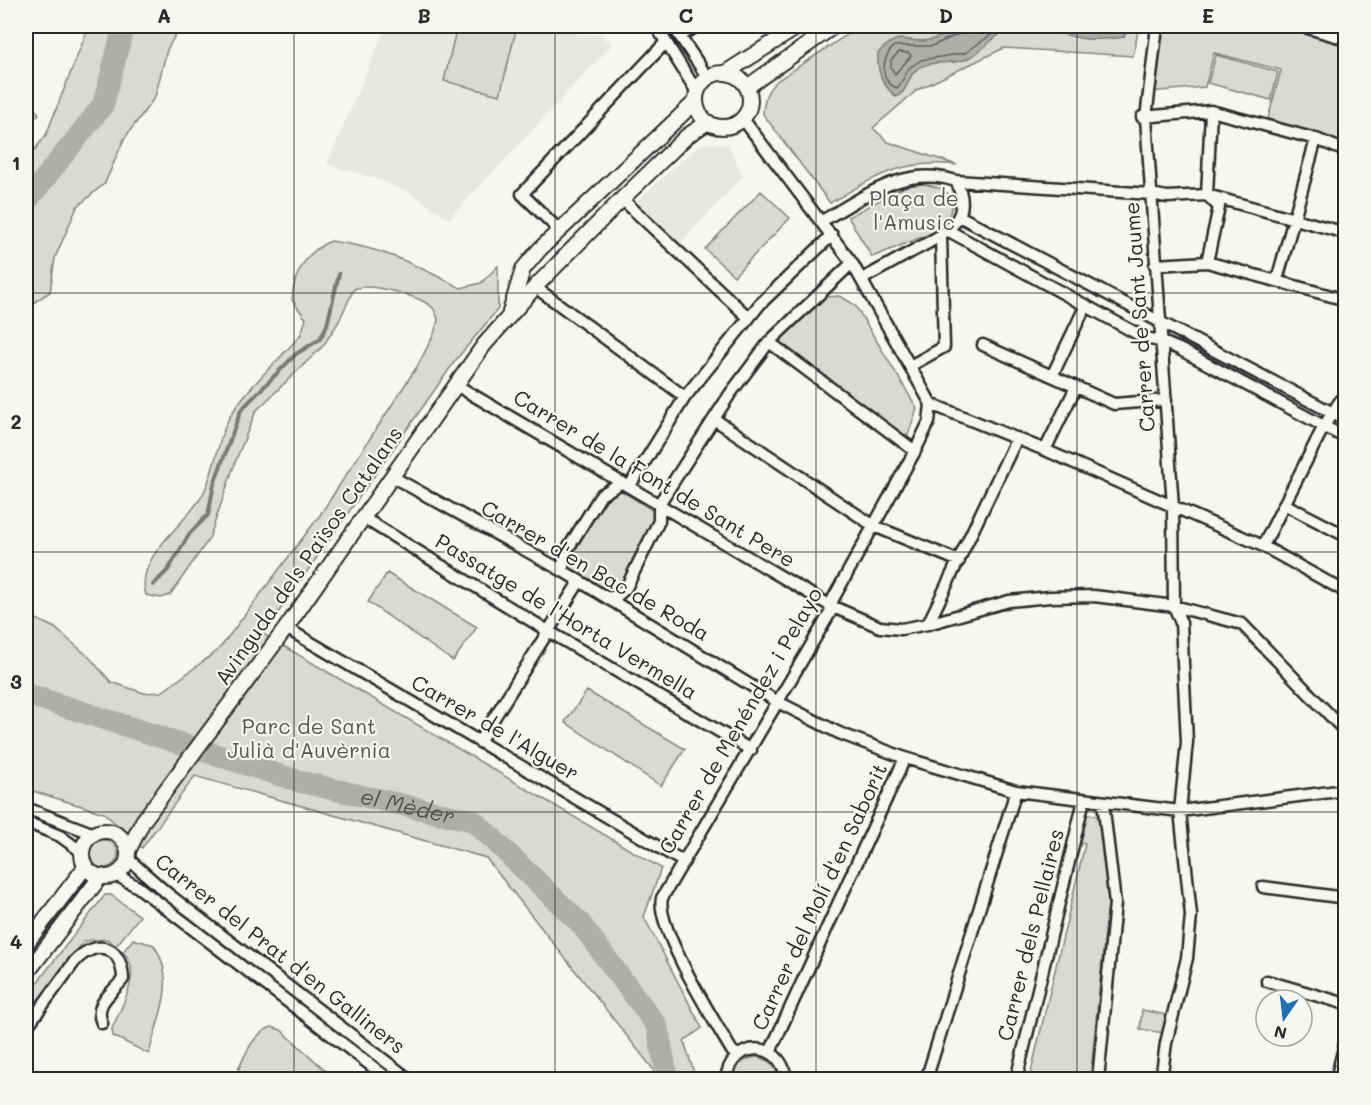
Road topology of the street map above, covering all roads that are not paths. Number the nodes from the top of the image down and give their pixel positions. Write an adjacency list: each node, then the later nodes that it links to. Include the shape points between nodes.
1 (656, 26): 10 (street)
2 (673, 26): 8 (street)
3 (697, 26): 8 (street)
4 (799, 26): 11 (street)
5 (834, 26): 13 (street)
6 (1157, 26): 16 (street, Carrer de Sant Jaume)
7 (1301, 26): 9 (street)
8 (680, 36): 12 (street)
9 (1346, 39)
10 (666, 42): 14 (street); 28 (street, via 522,194)
11 (725, 73): 12 (street); 13 (street)
12 (708, 78): 14 (street)
13 (747, 87): 17 (street, via 750,104)
14 (697, 97): 18 (street, via 701,117); 28 (street, Avinguda dels Països Catalans)
15 (1211, 111): 16 (street); 19 (street); 23 (street)
16 (1144, 118): 22 (street, Carrer de Sant Jaume)
17 (743, 119): 18 (street, via 726,127); 27 (street)
18 (708, 122): 24 (street, Avinguda dels Països Catalans, via 687,136)
19 (1316, 139): 20 (street); 26 (street)
20 (1346, 151)
21 (956, 181): 22 (street); 25 (street, via 963,203); 27 (street, via 938,175 907,177)
22 (1151, 194): 23 (street); 34 (street, Carrer de Sant Jaume)
23 (1206, 195): 26 (street); 32 (street, via 1219,207)
24 (622, 199): 37 (street, Avinguda dels Països Catalans); 41 (street)
25 (959, 216): 29 (street); 42 (street)
26 (1294, 218): 30 (street); 36 (street)
27 (822, 221): 31 (street)
28 (559, 230): 40 (street, Avinguda dels Països Catalans, via 523,269)
29 (945, 233): 35 (street); 39 (street); 46 (street, via 944,347)
30 (1346, 233)
31 (832, 235): 33 (street); 41 (street)
32 (1207, 262): 34 (street); 36 (street)
33 (852, 263): 35 (street); 44 (street)
34 (1155, 265): 42 (street, Carrer de Sant Jaume)
35 (862, 279): 46 (street)
36 (1277, 280): 38 (street)
37 (535, 287): 40 (street, Avinguda dels Països Catalans); 51 (street)
38 (1346, 300)
39 (1086, 306): 43 (street, via 1145,338); 47 (street)
40 (509, 316): 48 (street, Avinguda dels Països Catalans)
41 (749, 318): 51 (street)
42 (1159, 320): 43 (street, Carrer de Sant Jaume); 54 (street)
43 (1160, 341): 52 (street, Carrer de Sant Jaume); 57 (street)
44 (770, 342): 55 (street); 61 (street)
45 (983, 345): 47 (street)
46 (910, 366): 53 (street)
47 (1052, 376): 49 (street)
48 (456, 385): 62 (street, Avinguda dels Països Catalans); 63 (street, Carrer de la Font de Sant Pere)
49 (1076, 387): 52 (street, via 1114,404); 60 (street)
50 (1346, 392): 54 (street)
51 (685, 397): 63 (street)
52 (1166, 400): 66 (street, Carrer de Sant Jaume)
53 (931, 404): 58 (street); 61 (street, Carrer de Menéndez i Pelayo, via 929,422)
54 (1333, 414): 56 (street); 57 (street)
55 (714, 419): 64 (street); 68 (street)
56 (1346, 420)
57 (1324, 426): 59 (street); 65 (street)
58 (1017, 438): 60 (street); 71 (street)
59 (1346, 438)
60 (1045, 450): 66 (street)
61 (915, 451): 68 (street, Carrer de Menéndez i Pelayo)
62 (391, 476): 67 (street, Avinguda dels Països Catalans); 72 (street, Carrer d'en Bac de Roda)
63 (625, 484): 64 (street, Carrer de la Font de Sant Pere); 72 (street, via 601,495 564,555)
64 (659, 504): 75 (street, via 659,521 626,588); 76 (street, Carrer de la Font de Sant Pere)
65 (1284, 504): 69 (street); 70 (street)
66 (1173, 507): 70 (street); 77 (street, Carrer de Sant Jaume)
67 (362, 517): 79 (street, Avinguda dels Països Catalans); 80 (street, Passatge de l'Horta Vermella)
68 (874, 526): 71 (street); 76 (street, Carrer de Menéndez i Pelayo)
69 (1346, 536)
70 (1263, 546): 74 (street)
71 (959, 561): 78 (street)
72 (563, 571): 73 (street, Carrer d'en Bac de Roda)
73 (579, 582): 75 (street, Carrer d'en Bac de Roda); 80 (street)
74 (1346, 592)
75 (607, 598): 81 (street, Carrer d'en Bac de Roda)
76 (831, 606): 78 (street, Carrer de la Font de Sant Pere, via 880,627 901,629); 81 (street, Carrer de Menéndez i Pelayo)
77 (1174, 606): 78 (street, Carrer de la Font de Sant Pere, via 1094,596 1050,597 1009,601); 82 (street, Carrer de la Font de Sant Pere, via 1242,624); 91 (street, Carrer de Sant Jaume, via 1181,623 1187,742)
78 (928, 624)
79 (286, 628): 83 (street, Carrer de l'Alguer); 92 (street, Avinguda dels Països Catalans)
80 (548, 631): 83 (street); 84 (street, Passatge de l'Horta Vermella)
81 (778, 702): 84 (street, Carrer de Menéndez i Pelayo); 85 (street, Carrer d'en Bac de Roda, via 839,733)
82 (1346, 732)
83 (479, 742): 98 (street, Carrer de l'Alguer)
84 (751, 750): 98 (street, Carrer de Menéndez i Pelayo)
85 (905, 758): 87 (street, Carrer d'en Bac de Roda); 109 (street, Carrer del Molí d'en Saborit)
86 (1346, 790): 91 (street, Carrer d'en Bac de Roda)
87 (1016, 791): 88 (street, Carrer d'en Bac de Roda); 115 (street)
88 (1084, 800): 89 (street, Carrer d'en Bac de Roda); 116 (street, Carrer dels Pellaires)
89 (1103, 802): 91 (street, Carrer d'en Bac de Roda); 117 (street, via 1115,903)
90 (26, 808): 95 (street)
91 (1180, 811): 118 (street, Carrer de Sant Jaume, via 1191,915 1187,958)
92 (143, 821): 94 (street, Avinguda dels Països Catalans); 96 (street, Avinguda dels Països Catalans)
93 (26, 822): 97 (street, via 60,836)
94 (115, 833): 95 (street); 96 (street, via 125,842)
95 (94, 834): 97 (street, via 86,842)
96 (128, 855): 99 (street, via 124,866); 112 (street, Carrer del Prat d'en Galliners, via 168,894)
97 (84, 859): 99 (street); 102 (street)
98 (684, 862): 110 (street, Carrer de Menéndez i Pelayo, via 662,898 662,918 695,986)
99 (108, 875): 103 (street); 111 (street, Carrer del Prat d'en Galliners, via 138,887)
100 (1263, 887): 101 (street)
101 (1346, 898)
102 (26, 944)
103 (26, 974)
104 (1267, 981): 105 (street)
105 (1346, 1004)
106 (102, 1023): 107 (street, via 98,1015 100,1006 123,979 123,965 117,956 96,946 75,961)
107 (26, 1028)
108 (1346, 1040): 119 (street)
109 (770, 1052): 110 (street, via 753,1049); 114 (street, via 783,1064)
110 (738, 1055): 113 (street, via 727,1070)
111 (390, 1080)
112 (410, 1080)
113 (726, 1080)
114 (786, 1080)
115 (926, 1080)
116 (1016, 1080)
117 (1098, 1080)
118 (1161, 1080)
119 (1336, 1080)

